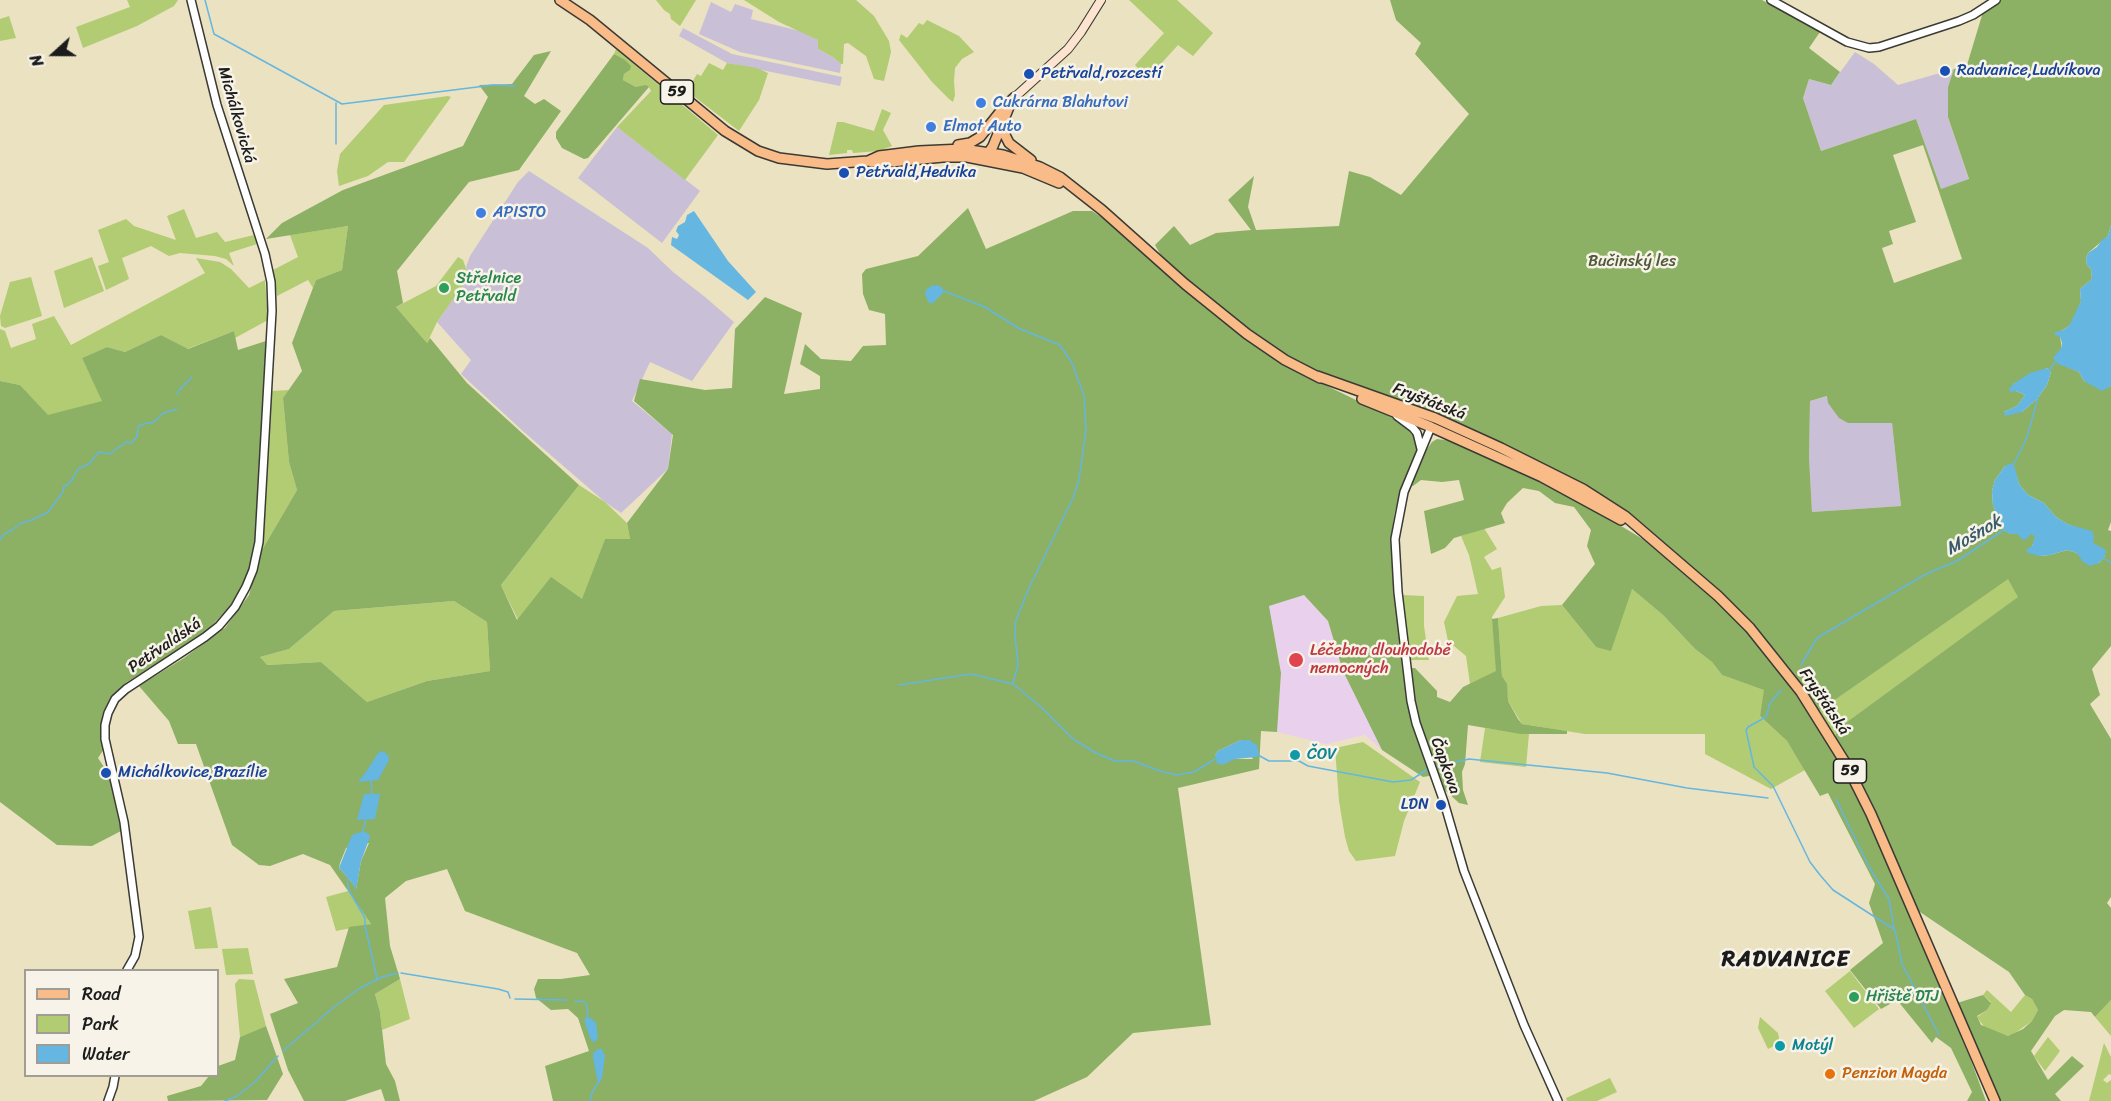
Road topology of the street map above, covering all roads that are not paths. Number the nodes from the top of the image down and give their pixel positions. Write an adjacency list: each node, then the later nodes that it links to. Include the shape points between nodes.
1 (191, 0): 16 (street, Michálkovická, via 225,132)
2 (560, 0): 12 (main road, 59, via 725,131 758,151 806,162)
3 (1101, 0): 6 (main road, via 1068,49)
4 (1771, 0): 5 (street, via 1847,42 1873,48 1965,19)
5 (1996, 0)
6 (1015, 97): 7 (main road); 8 (main road)
7 (1004, 118): 10 (main road); 14 (main road, via 1009,143)
8 (994, 121): 9 (main road, via 976,140); 10 (main road, via 986,142)
9 (947, 149): 10 (main road, 59); 12 (main road, 59, via 879,156)
10 (987, 152): 11 (main road); 13 (main road); 14 (main road, 59)
11 (967, 157): 12 (main road, 59, via 880,164); 13 (main road, 59)
12 (868, 161)
13 (995, 161): 15 (main road, 59)
14 (1041, 166): 15 (main road, 59)
15 (1075, 189): 17 (main road, Fryštátská / 59, via 1257,342)
16 (260, 236): 24 (street, Petřvaldská, via 270,275 272,311 259,542 253,570 235,607 219,626 120,694 111,705 105,725 139,930 138,949)
17 (1317, 376): 18 (main road, Fryštátská / 59); 19 (main road, Fryštátská / 59)
18 (1385, 408): 21 (main road, Fryštátská / 59); 22 (street, via 1413,428)
19 (1422, 414): 20 (main road, Fryštátská / 59); 21 (street)
20 (1453, 426): 21 (street); 23 (main road, Fryštátská / 59, via 1583,489)
21 (1431, 427): 22 (street, Čapkova); 23 (main road, Fryštátská / 59, via 1581,496)
22 (1421, 449): 28 (street, Čapkova, via 1404,492 1395,539 1413,713 1464,871 1527,1035)
23 (1649, 537): 25 (main road, Fryštátská / 59, via 1750,628 1791,678 1831,738 1871,814)
24 (128, 969)
25 (1974, 1056): 29 (main road, Fryštátská / 59); 30 (main road, Fryštátská / 59)
26 (115, 1077): 27 (street)
27 (108, 1101)
28 (1558, 1101)
29 (1990, 1101)
30 (1995, 1101)

